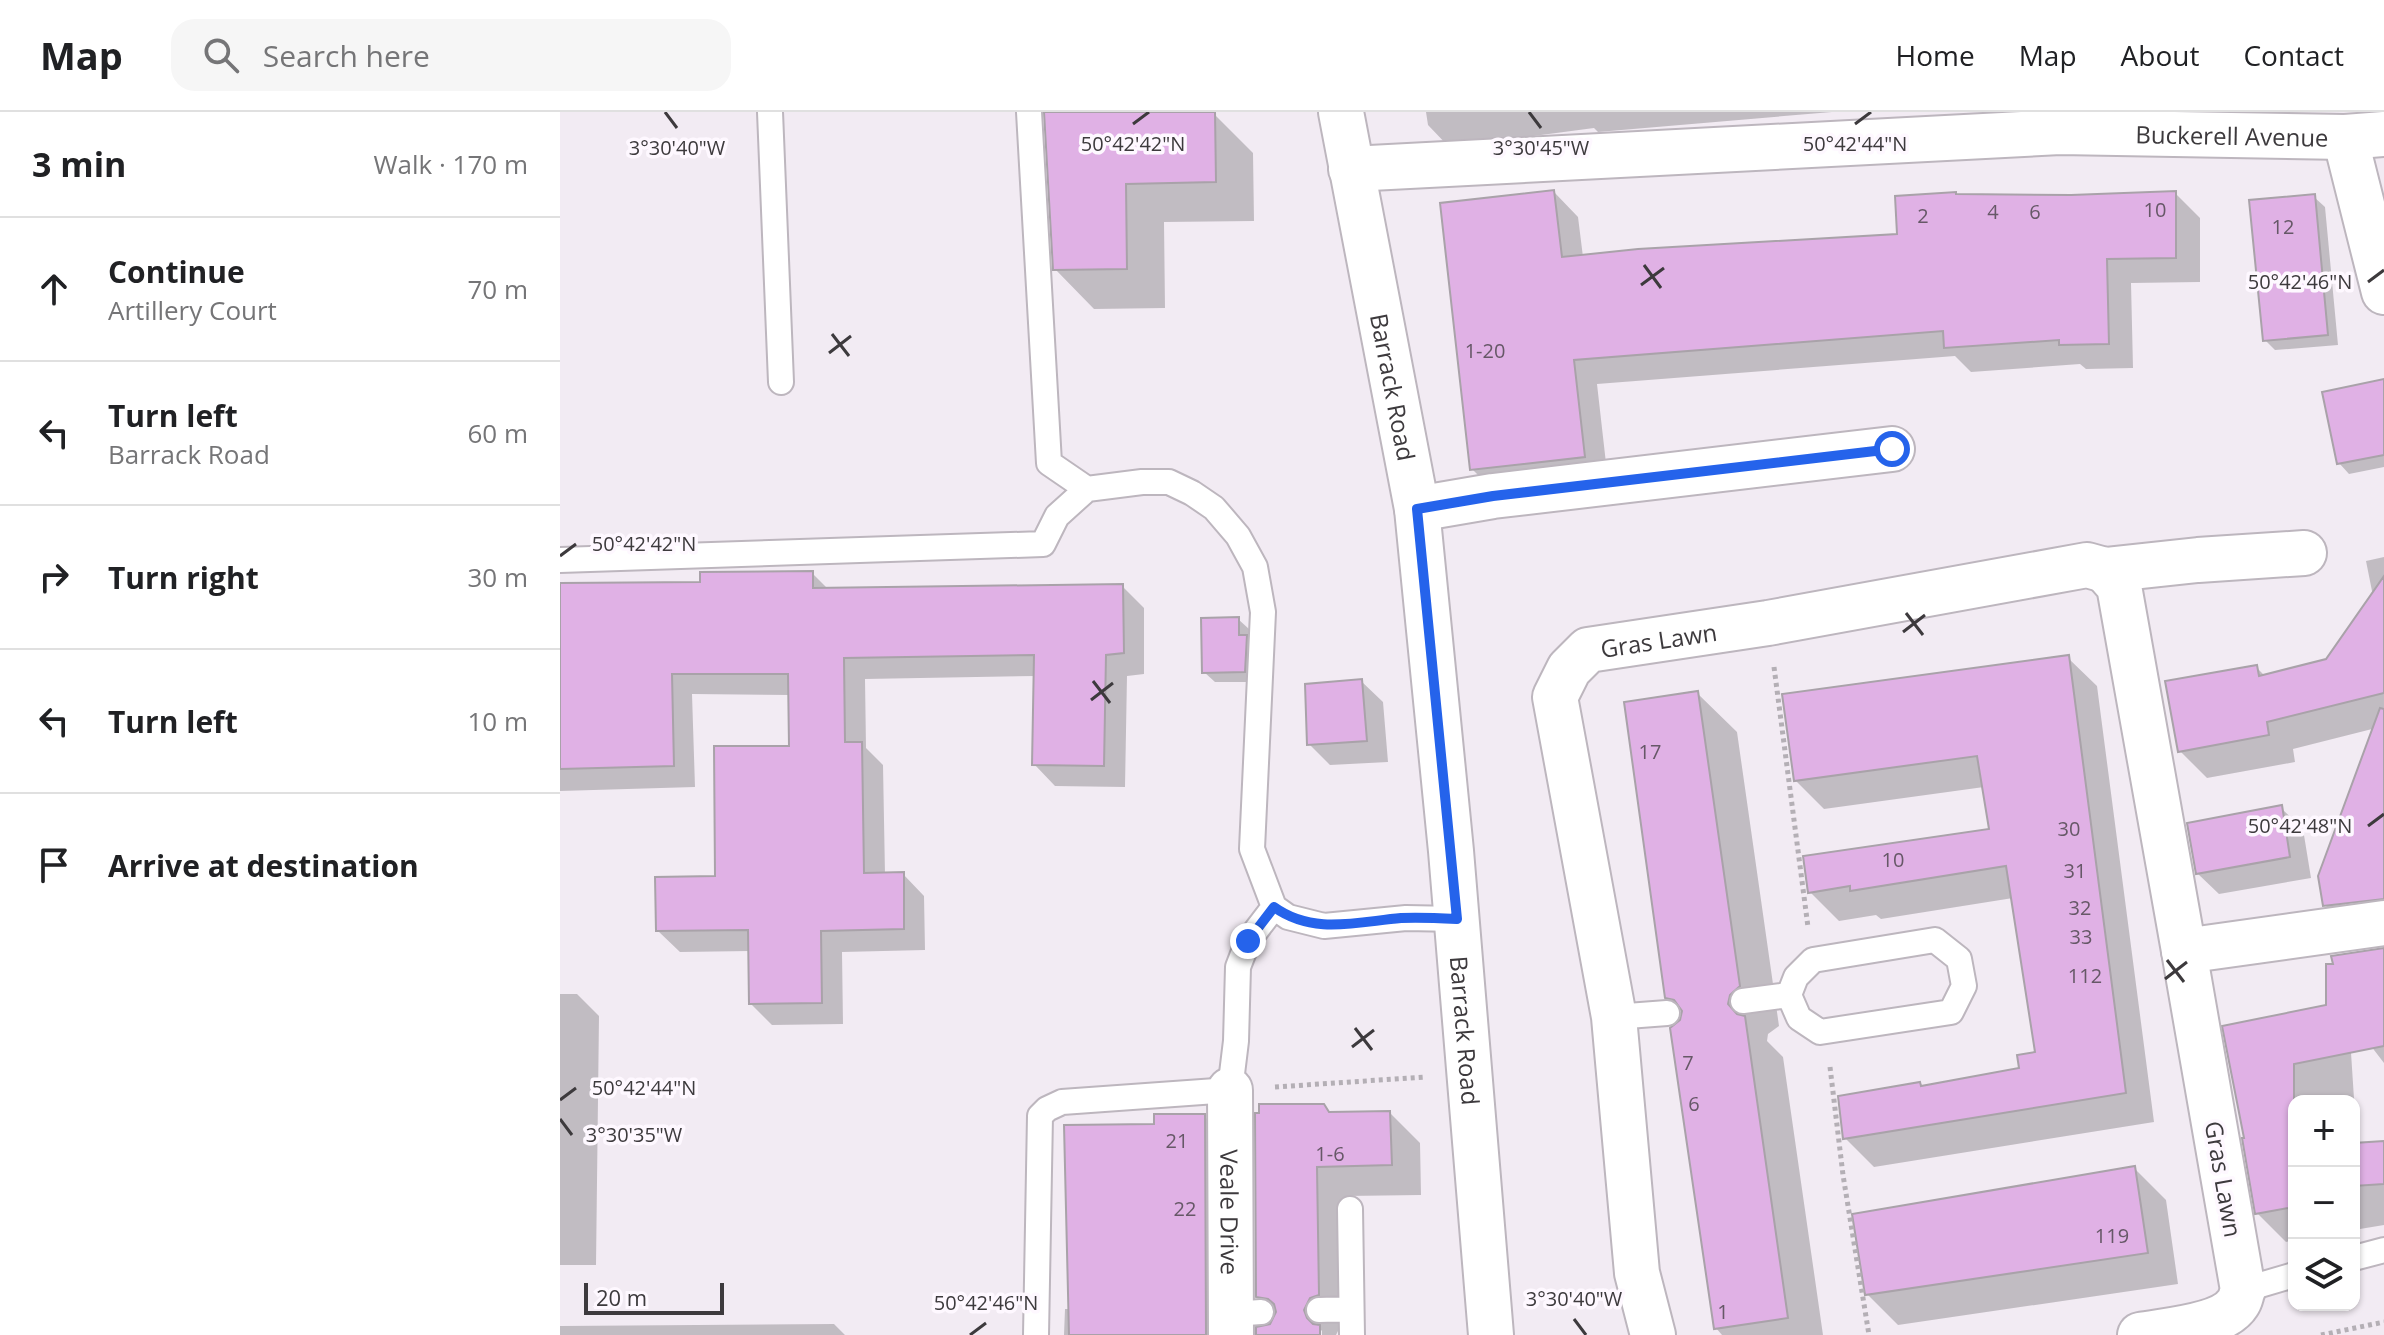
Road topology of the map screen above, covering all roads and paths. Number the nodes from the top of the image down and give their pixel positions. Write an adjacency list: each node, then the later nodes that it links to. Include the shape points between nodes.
1 (770, 112): 7 (lane)
2 (1029, 112): 9 (lane, via 1049,463)
3 (1341, 112): 5 (street, Barrack Road)
4 (2365, 136): 5 (street, Buckerell Avenue, via 2060,132); 6 (street, Buckerell Avenue)
5 (1351, 169): 10 (street, Barrack Road)
6 (2384, 292)
7 (781, 382)
8 (1892, 449): 10 (street)
9 (1087, 489): 12 (lane, via 1057,516 1043,544); 15 (lane, via 1142,482 1181,487 1214,508 1255,567 1263,612 1252,849)
10 (1417, 509): 16 (street, Barrack Road)
11 (2304, 553): 13 (street, Gras Lawn)
12 (560, 560)
13 (2105, 570): 14 (street, Gras Lawn, via 2087,565); 18 (street, Gras Lawn, via 2119,586)
14 (1768, 623): 19 (path); 23 (street, Gras Lawn, via 1588,650 1569,669 1555,697)
15 (1274, 907): 16 (lane, via 1288,917 1324,926); 26 (lane, via 1248,941 1238,967)
16 (1457, 919): 25 (street, Barrack Road)
17 (2384, 923): 18 (street)
18 (2184, 951): 31 (street, Gras Lawn)
19 (1813, 960): 20 (lane, via 1796,977); 24 (lane, via 1935,940 1959,959 1964,986 1951,1012)
20 (1789, 995): 21 (lane); 24 (lane, via 1799,1018)
21 (1743, 1001)
22 (1667, 1013): 23 (lane)
23 (1614, 1017): 39 (street, Gras Lawn, via 1637,1273)
24 (1820, 1032): 40 (path, via 1828,1050)
25 (1471, 1077): 26 (path); 38 (street, Barrack Road)
26 (1230, 1090): 34 (street, Veale Drive); 36 (lane, via 1062,1102 1040,1116)
27 (1350, 1209): 32 (lane)
28 (2384, 1250): 29 (lane)
29 (2360, 1256)
30 (2288, 1277): 31 (lane)
31 (2243, 1290): 41 (street, via 2238,1304 2205,1324)
32 (1351, 1309): 33 (lane); 37 (lane)
33 (1319, 1310)
34 (1241, 1320)
35 (2384, 1322): 42 (path)
36 (1036, 1335)
37 (1352, 1335)
38 (1491, 1335)
39 (1653, 1335)
40 (1869, 1335)
41 (2140, 1335)
42 (2321, 1335)

